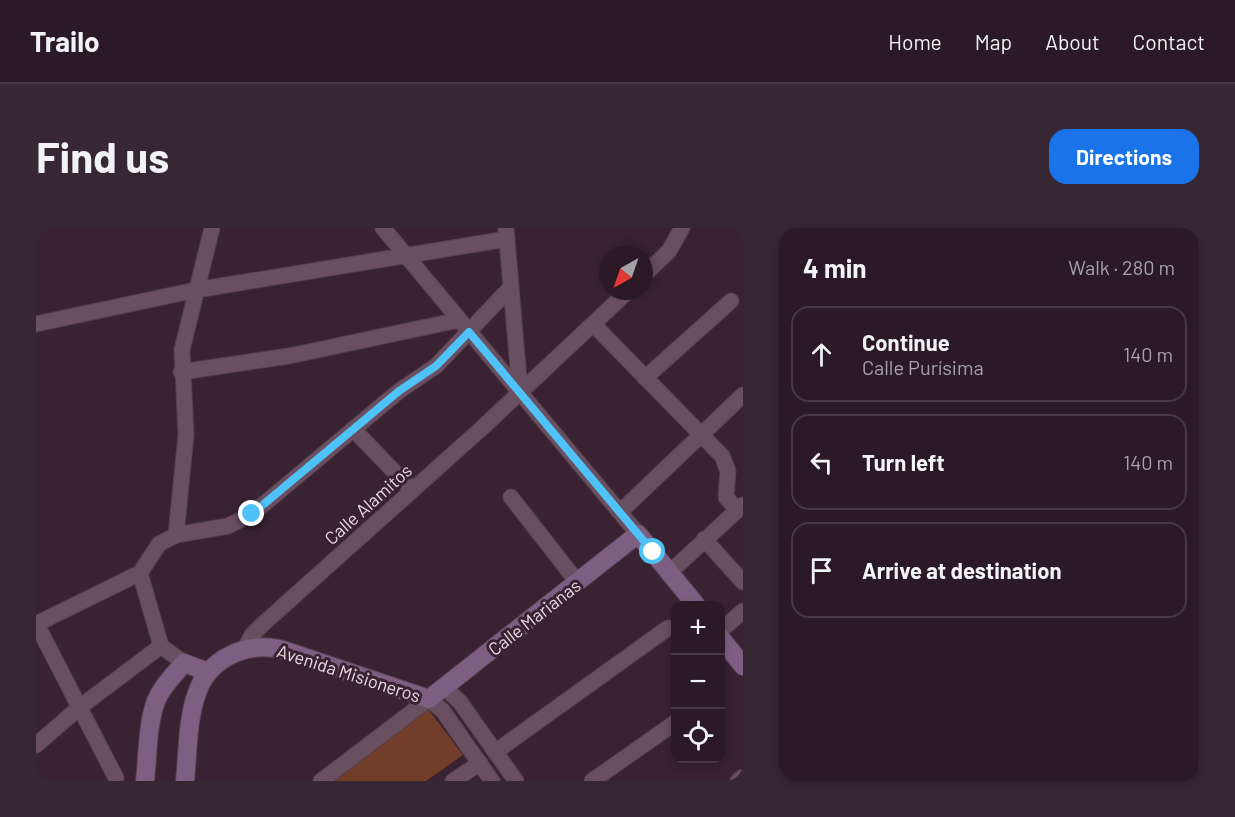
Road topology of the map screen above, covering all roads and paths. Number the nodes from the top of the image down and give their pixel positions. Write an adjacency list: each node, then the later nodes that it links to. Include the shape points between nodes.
1 (212, 228): 8 (street)
2 (383, 228): 5 (street)
3 (682, 228): 6 (street, via 669,251)
4 (507, 234): 5 (street); 7 (street)
5 (405, 255): 8 (street); 11 (street)
6 (653, 266)
7 (511, 287): 14 (street); 17 (street)
8 (196, 290): 12 (street); 15 (street, via 185,331)
9 (618, 300): 13 (street, Calle Alamitos)
10 (731, 301): 16 (street)
11 (459, 320): 14 (street); 15 (street, via 289,356)
12 (36, 324)
13 (593, 324): 16 (street); 17 (street, Calle Alamitos)
14 (469, 332): 17 (street); 19 (street, via 436,366)
15 (181, 372): 26 (street, via 186,435)
16 (645, 378): 20 (street)
17 (520, 390): 21 (street, Calle Alamitos); 24 (street)
18 (743, 395): 20 (street)
19 (353, 429): 21 (street); 26 (street, via 252,514 228,526)
20 (701, 435): 23 (street, via 727,463 726,497); 24 (street)
21 (412, 490): 39 (street, Calle Alamitos, via 263,624)
22 (511, 497): 31 (street)
23 (740, 507): 27 (street)
24 (620, 512): 25 (street)
25 (638, 534): 29 (street); 31 (street, Calle Marianas)
26 (176, 535): 28 (street, via 159,544)
27 (704, 539): 29 (street); 30 (street)
28 (140, 573): 34 (street); 38 (street)
29 (669, 573): 32 (street)
30 (743, 582)
31 (578, 583): 43 (street, Calle Marianas)
32 (692, 601)
33 (743, 611): 35 (street)
34 (36, 623): 45 (street)
35 (725, 627)
36 (668, 628): 48 (street)
37 (725, 643): 41 (street)
38 (161, 646): 40 (street); 45 (street)
39 (245, 648): 42 (street, Avenida Misioneros); 44 (street, Avenida Misioneros, via 280,648)
40 (184, 663): 42 (street); 52 (street, via 156,701)
41 (743, 666)
42 (208, 672): 53 (street, via 197,692)
43 (444, 687): 44 (street, Calle Marianas); 48 (street, Avenida Misioneros, via 460,702)
44 (429, 699): 49 (street, Avenida Misioneros, via 443,711); 54 (street)
45 (80, 707): 47 (street); 51 (street)
46 (671, 725): 58 (street)
47 (36, 745)
48 (495, 752): 57 (street, Avenida Misioneros)
49 (480, 763): 55 (street); 56 (street, Avenida Misioneros)
50 (743, 777): 59 (street)
51 (117, 778)
52 (145, 781)
53 (185, 781)
54 (321, 781)
55 (453, 781)
56 (492, 781)
57 (516, 781)
58 (592, 781)
59 (738, 781)

